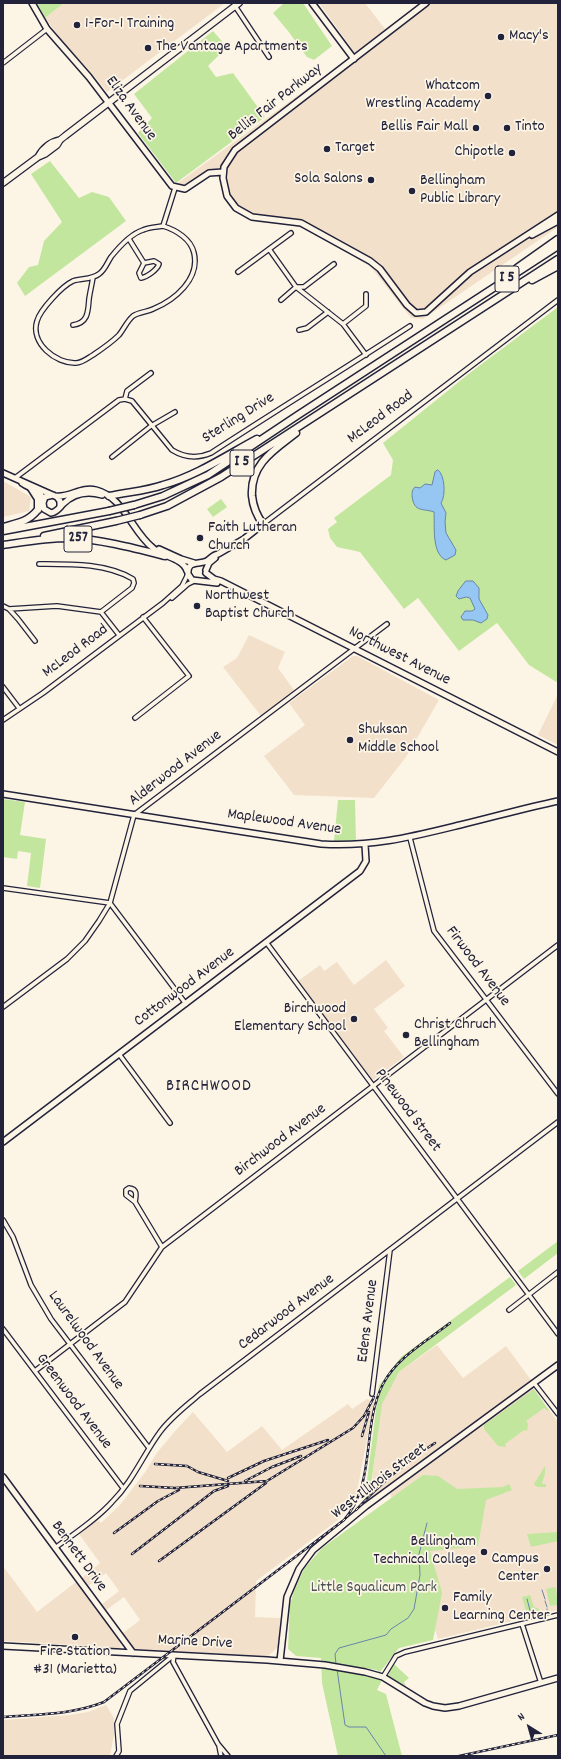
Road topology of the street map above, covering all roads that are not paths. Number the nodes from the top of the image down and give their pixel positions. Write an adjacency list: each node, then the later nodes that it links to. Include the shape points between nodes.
1 (32, 3): 5 (street, Eliza Avenue)
2 (312, 3): 7 (street)
3 (426, 3): 7 (street, Bellis Fair Parkway)
4 (237, 5): 6 (street); 9 (main road)
5 (47, 29): 8 (street); 9 (street, Eliza Avenue)
6 (269, 57)
7 (354, 60): 10 (street, Bellis Fair Parkway, via 242,144 227,161)
8 (3, 63)
9 (109, 103): 11 (main road, via 60,140 53,141 38,157); 12 (street, Eliza Avenue, via 168,183)
10 (223, 172): 12 (street, via 209,173 185,189); 19 (street, via 225,190 236,208 252,217 301,223 370,262 380,269 416,313 426,312 470,272)
11 (3, 183)
12 (175, 188): 15 (street)
13 (558, 215): 19 (street)
14 (558, 220): 19 (street)
15 (164, 226): 17 (street, via 142,230); 27 (street, via 176,231 194,251 194,270 188,282 158,307 135,315 113,341 87,359 78,363 62,361 43,348 35,332 36,322 50,302 72,282)
16 (291, 233): 21 (street)
17 (129, 239): 23 (street); 27 (street, via 109,259 99,274)
18 (558, 239): 34 (highway)
19 (517, 242)
20 (558, 246): 34 (highway, I 5)
21 (269, 249): 26 (street); 28 (street)
22 (558, 259): 32 (highway, I 5)
23 (144, 263): 23 (street, via 139,273 142,278 159,264 156,261)
24 (334, 264): 28 (street, via 304,287)
25 (558, 266): 32 (highway)
26 (238, 272)
27 (93, 277): 36 (street, via 90,309 80,324)
28 (296, 287): 30 (street); 33 (street)
29 (366, 294): 35 (street, via 366,306)
30 (281, 300)
31 (558, 300): 56 (street, McLeod Road)
32 (481, 309): 42 (highway, I 5)
33 (328, 312): 35 (street); 38 (street, via 307,328)
34 (455, 312): 44 (highway, I 5)
35 (343, 324): 39 (street)
36 (73, 325)
37 (410, 326): 39 (street, Sterling Drive)
38 (299, 330)
39 (366, 355): 45 (street, Sterling Drive, via 204,456 181,455 172,450)
40 (151, 373): 41 (street, via 127,392)
41 (125, 399): 45 (street, Sterling Drive, via 132,402); 48 (street, via 119,400)
42 (339, 401): 56 (highway, via 272,451 258,466 253,481 252,498); 60 (highway, I 5, bridge, via 206,486 167,506 116,521)
43 (175, 412): 45 (street)
44 (298, 415): 51 (highway, via 219,460 173,482); 58 (highway, I 5, bridge, via 208,475 168,494 109,511)
45 (151, 426): 46 (street)
46 (112, 456)
47 (3, 473): 48 (street)
48 (18, 480): 49 (street); 50 (street)
49 (31, 488): 52 (street, via 39,492 43,497); 55 (highway, via 38,499)
50 (54, 495): 51 (street, via 65,497 89,489); 52 (street, via 47,496); 54 (street, via 60,501)
51 (109, 496): 53 (street)
52 (43, 503): 54 (street, via 45,510 51,513); 55 (highway)
53 (119, 506): 54 (street, via 102,495 86,493 70,498); 59 (street)
54 (60, 508)
55 (37, 512): 57 (highway, via 25,521)
56 (263, 524): 61 (street, McLeod Road)
57 (3, 527)
58 (3, 532)
59 (149, 544): 62 (street); 63 (street, via 181,559)
60 (3, 545): 62 (highway, 257, via 83,539)
61 (218, 554): 63 (street, McLeod Road); 65 (street, McLeod Road, via 209,563)
62 (165, 556): 66 (street, via 180,562)
63 (197, 563): 65 (street, via 204,566); 66 (street, via 189,566)
64 (39, 564): 72 (street, via 82,564 133,579 132,588)
65 (206, 572): 67 (street); 68 (street, Northwest Avenue)
66 (188, 573): 67 (street, via 191,579); 69 (street, McLeod Road, via 182,586)
67 (198, 580): 68 (street, Northwest Avenue); 69 (street, McLeod Road, via 188,584)
68 (228, 585): 77 (street, Northwest Avenue)
69 (163, 603): 73 (street, McLeod Road)
70 (3, 606): 71 (street)
71 (9, 609): 72 (street, via 57,606); 76 (street)
72 (102, 612): 75 (street)
73 (143, 617): 75 (street, McLeod Road); 80 (street, via 189,676)
74 (387, 624): 77 (street, Alderwood Avenue)
75 (119, 635): 79 (street, McLeod Road)
76 (35, 641)
77 (354, 649): 82 (street, Northwest Avenue); 85 (street, Alderwood Avenue)
78 (3, 686): 79 (street)
79 (19, 708): 81 (street, McLeod Road)
80 (135, 718)
81 (3, 720)
82 (558, 752)
83 (3, 794): 85 (street, Maplewood Avenue)
84 (558, 801): 86 (street, Maplewood Avenue)
85 (134, 815): 87 (street, Maplewood Avenue, via 321,844); 89 (street, Alderwood Avenue)
86 (410, 838): 87 (street, Maplewood Avenue); 92 (street, Firwood Avenue, via 434,931)
87 (365, 845): 90 (street, Cottonwood Avenue, via 366,861 360,871)
88 (3, 888): 89 (street)
89 (110, 903): 93 (street); 94 (street, Alderwood Avenue, via 84,941 67,959)
90 (266, 942): 93 (street, Cottonwood Avenue); 96 (street, Pinewood Street)
91 (558, 945): 92 (street, Birchwood Avenue)
92 (486, 999): 96 (street, Birchwood Avenue); 97 (street, Firwood Avenue)
93 (186, 1004): 95 (street, Cottonwood Avenue)
94 (3, 1007)
95 (119, 1054): 99 (street); 100 (street, Cottonwood Avenue)
96 (373, 1085): 101 (street, Pinewood Street); 104 (street, Birchwood Avenue)
97 (558, 1094)
98 (558, 1122): 101 (street, Cedarwood Avenue)
99 (170, 1123)
100 (3, 1142)
101 (458, 1199): 105 (street, Cedarwood Avenue); 107 (street, Pinewood Street)
102 (135, 1202): 104 (street)
103 (3, 1220): 111 (street, Laurelwood Avenue, via 13,1237 38,1297)
104 (162, 1246): 111 (street, Birchwood Avenue, via 125,1302)
105 (390, 1250): 115 (street, Edens Avenue); 117 (street, Cedarwood Avenue, via 200,1394 172,1418)
106 (558, 1272): 107 (street)
107 (529, 1294): 108 (street); 110 (street, Pinewood Street)
108 (509, 1310)
109 (3, 1329): 113 (street, Greenwood Avenue)
110 (558, 1334)
111 (70, 1344): 113 (street, Birchwood Avenue); 117 (street, Laurelwood Avenue)
112 (558, 1365): 114 (street, West Illinois Street)
113 (35, 1371): 119 (street, Greenwood Avenue)
114 (534, 1383): 116 (street); 126 (street, West Illinois Street, via 382,1494 313,1550 299,1569 287,1598)
115 (372, 1394)
116 (558, 1414)
117 (150, 1448): 119 (street, Cedarwood Avenue, via 140,1467)
118 (3, 1477): 120 (street, Bennett Drive)
119 (123, 1488): 120 (street, Cedarwood Avenue, via 113,1502)
120 (55, 1548): 124 (street, Bennett Drive)
121 (558, 1615): 122 (street)
122 (522, 1624): 127 (street, via 405,1652 396,1656); 129 (street)
123 (3, 1646): 124 (street, Marine Drive)
124 (133, 1652): 125 (street, Marine Drive)
125 (174, 1655): 126 (street, Marine Drive); 130 (street, via 174,1662); 131 (street, via 130,1690 117,1724 119,1751)
126 (280, 1661): 127 (street, Marine Drive, via 309,1663)
127 (383, 1677): 129 (street, Marine Drive, via 425,1703 445,1708)
128 (558, 1678): 129 (street, Marine Drive)
129 (541, 1683)
130 (218, 1744): 132 (street); 133 (street)
131 (116, 1756)
132 (221, 1756)
133 (228, 1756)

